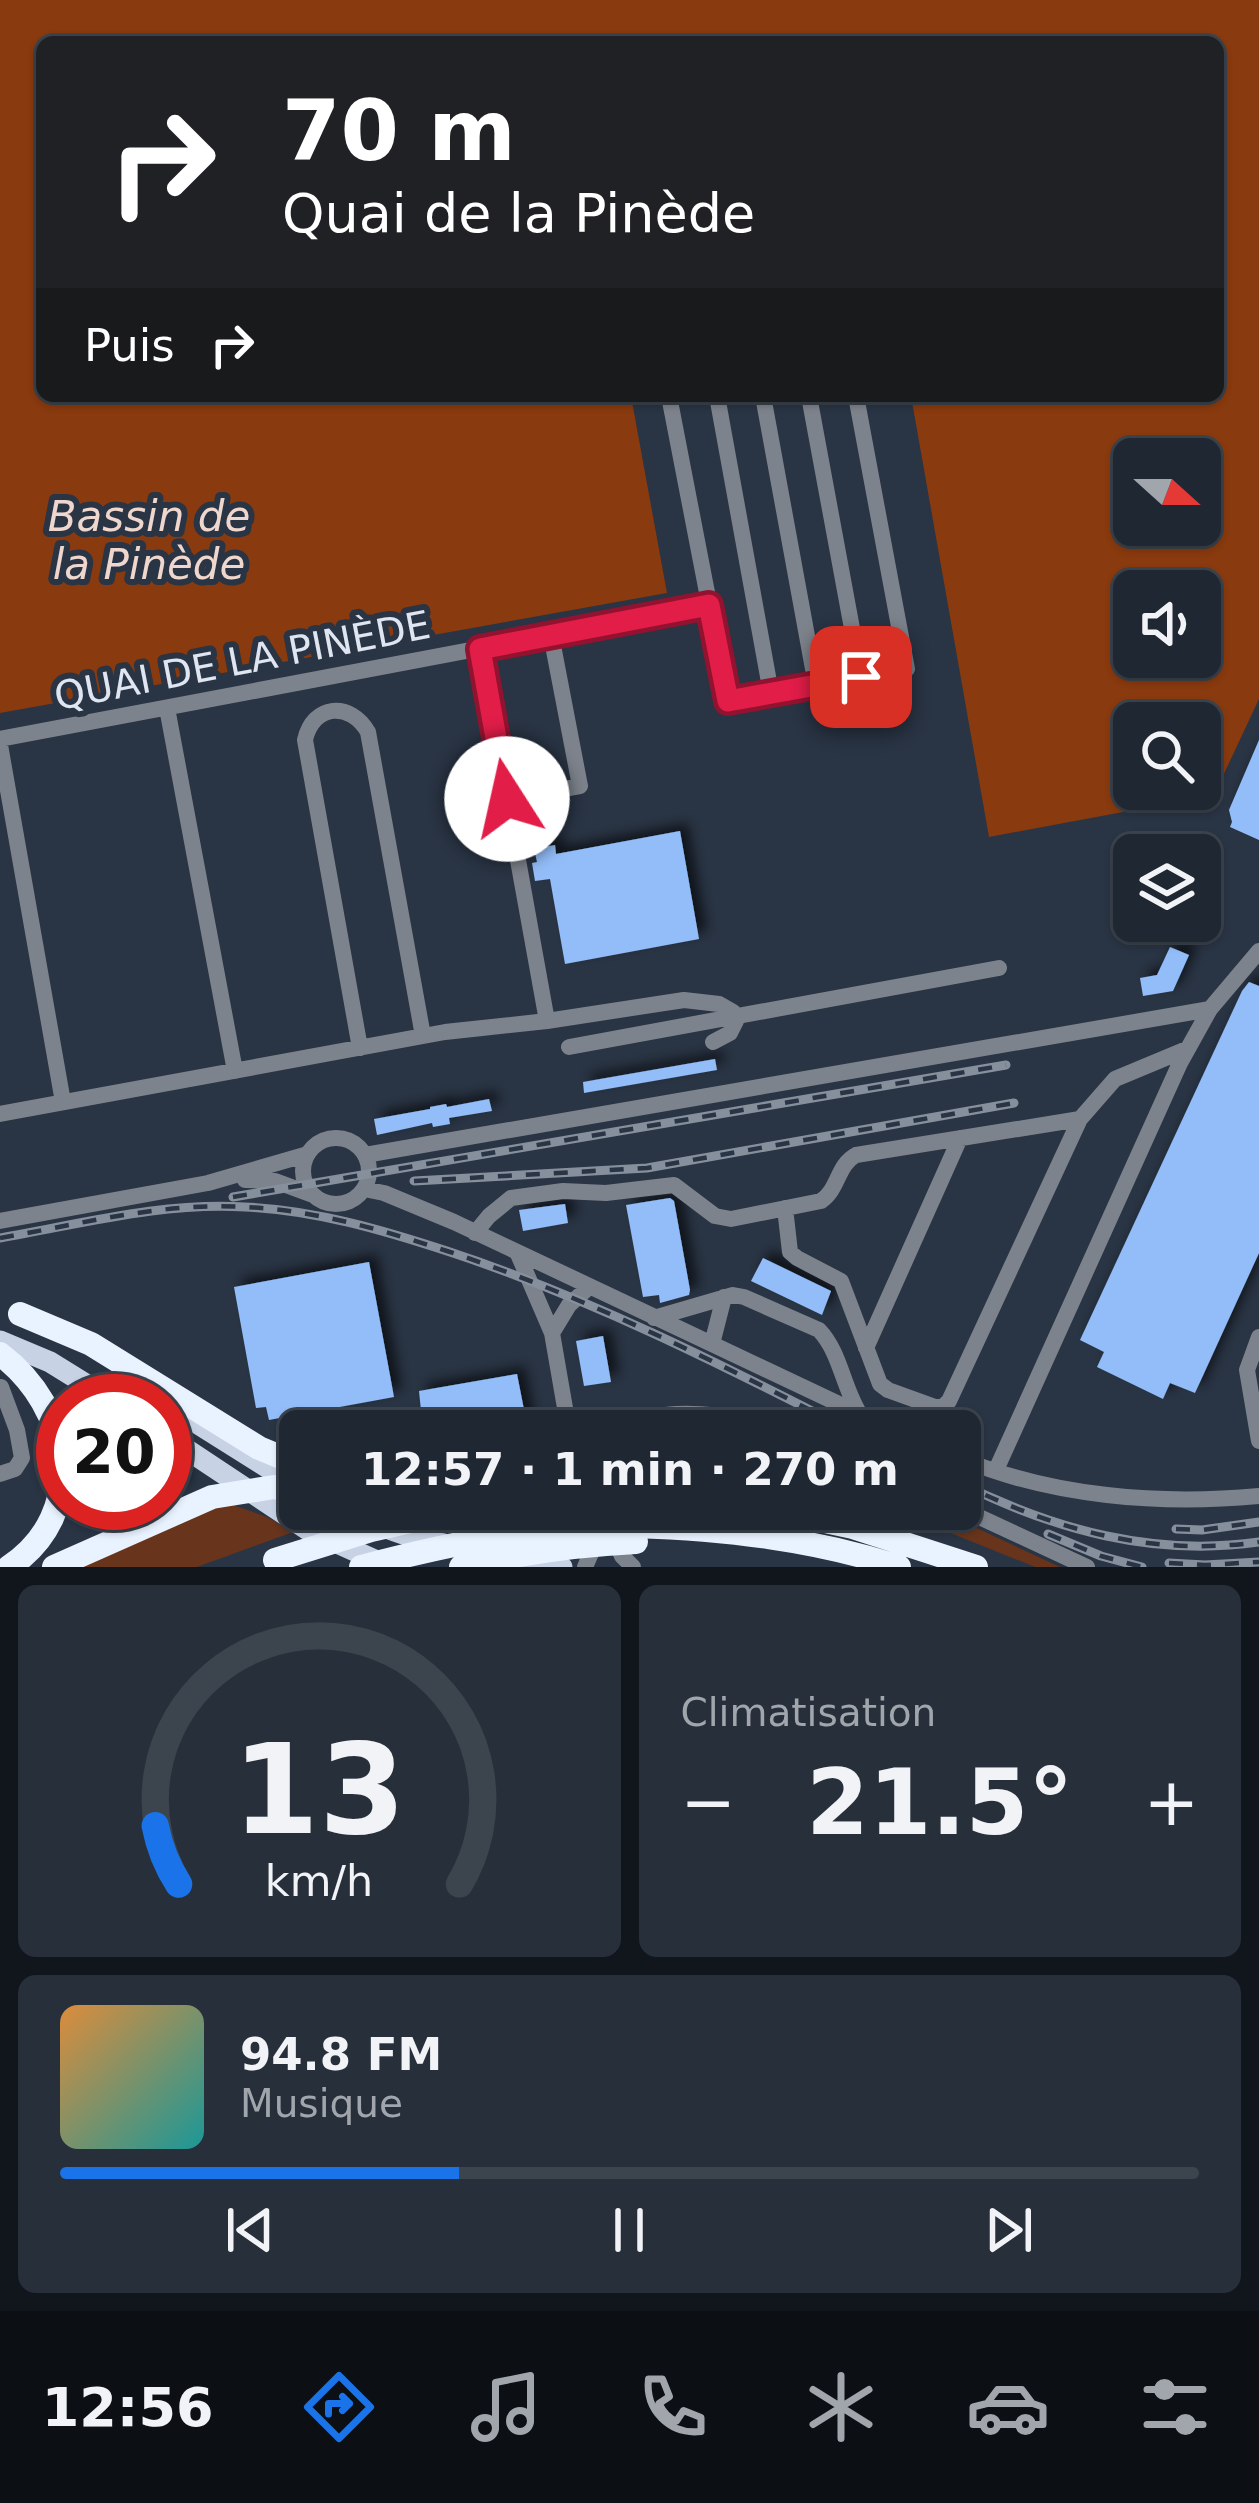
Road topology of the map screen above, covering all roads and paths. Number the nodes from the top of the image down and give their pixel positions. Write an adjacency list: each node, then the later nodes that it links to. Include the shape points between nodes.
1 (670, 402): 6 (street)
2 (718, 402): 11 (street)
3 (764, 402): 10 (street)
4 (810, 402): 9 (street)
5 (857, 402): 9 (street, via 907,668)
6 (709, 605): 7 (street, QUAI DE LA PINÈDE); 11 (street, via 728,701)
7 (551, 635): 8 (street, QUAI DE LA PINÈDE); 14 (street, via 580,786)
8 (480, 649): 12 (street, QUAI DE LA PINÈDE); 14 (street)
9 (861, 677): 10 (street)
10 (816, 685): 11 (street)
11 (771, 693)
12 (167, 708): 13 (street, QUAI DE LA PINÈDE); 25 (street)
13 (0, 742): 26 (street)
14 (507, 799): 19 (street)
15 (1259, 951): 17 (street)
16 (999, 968): 18 (street)
17 (1210, 1009): 24 (street); 31 (street)
18 (735, 1016): 19 (street, via 693,1000); 21 (street, via 730,1033); 22 (street)
19 (548, 1021): 20 (street)
20 (423, 1036): 23 (street); 23 (street, via 368,732 354,715 333,711 311,723 305,740)
21 (713, 1042)
22 (569, 1047)
23 (360, 1048): 25 (street)
24 (1187, 1048): 28 (street, via 1114,1078); 60 (street)
25 (235, 1071): 26 (street)
26 (63, 1102): 27 (street)
27 (0, 1114)
28 (1080, 1119): 29 (street); 47 (street, via 949,1401 935,1407 888,1390)
29 (960, 1138): 35 (street, via 856,1155 827,1197); 47 (street)
30 (308, 1154): 31 (street, via 332,1138 351,1141); 32 (street); 34 (street, via 303,1174)
31 (365, 1155): 33 (street)
32 (208, 1183): 34 (street, via 263,1179); 36 (street)
33 (364, 1189): 34 (street, via 335,1204); 37 (street)
34 (314, 1196)
35 (785, 1208): 37 (street, via 722,1219 674,1185 563,1191 511,1198); 47 (street, via 790,1252 841,1280)
36 (0, 1221)
37 (476, 1233): 38 (street)
38 (518, 1254): 39 (street); 43 (street)
39 (590, 1288): 42 (street); 43 (street)
40 (724, 1297): 42 (street); 46 (street); 54 (street, via 744,1297 819,1330)
41 (10, 1311): 50 (main road); 58 (highway, via 91,1344)
42 (654, 1318): 46 (street)
43 (552, 1333): 52 (street)
44 (1259, 1337): 56 (street, via 1247,1370)
45 (0, 1341): 49 (main road)
46 (712, 1344): 53 (street)
47 (866, 1348)
48 (0, 1354): 80 (highway, via 47,1407 63,1457 53,1511)
49 (69, 1374)
50 (120, 1374)
51 (1, 1387): 61 (street, via 22,1458)
52 (565, 1410)
53 (849, 1410)
54 (857, 1410)
55 (192, 1421): 62 (main road)
56 (1259, 1441)
57 (192, 1453): 64 (main road)
58 (279, 1456)
59 (981, 1465): 60 (street)
60 (996, 1470): 65 (street, via 1132,1497)
61 (0, 1474)
62 (279, 1477)
63 (279, 1488): 64 (highway)
64 (247, 1489): 81 (highway); 83 (main road, via 308,1530)
65 (1259, 1496)
66 (981, 1518): 88 (street)
67 (370, 1530): 79 (highway, bridge)
68 (389, 1530): 78 (main road)
69 (560, 1530): 76 (street, via 554,1540)
70 (572, 1530): 86 (street)
71 (599, 1530): 86 (street)
72 (611, 1530): 75 (street, via 622,1556)
73 (846, 1530): 77 (highway)
74 (879, 1530): 77 (highway)
75 (635, 1545): 77 (highway, via 716,1529); 78 (highway, bridge); 82 (highway, bridge, via 587,1526 512,1533)
76 (500, 1553): 78 (main road); 85 (main road)
77 (901, 1554): 87 (highway)
78 (455, 1556): 84 (main road, via 429,1556)
79 (265, 1564)
80 (9, 1567)
81 (54, 1567)
82 (361, 1567)
83 (391, 1567)
84 (428, 1567)
85 (562, 1567)
86 (583, 1567)
87 (976, 1567)
88 (1087, 1567)

